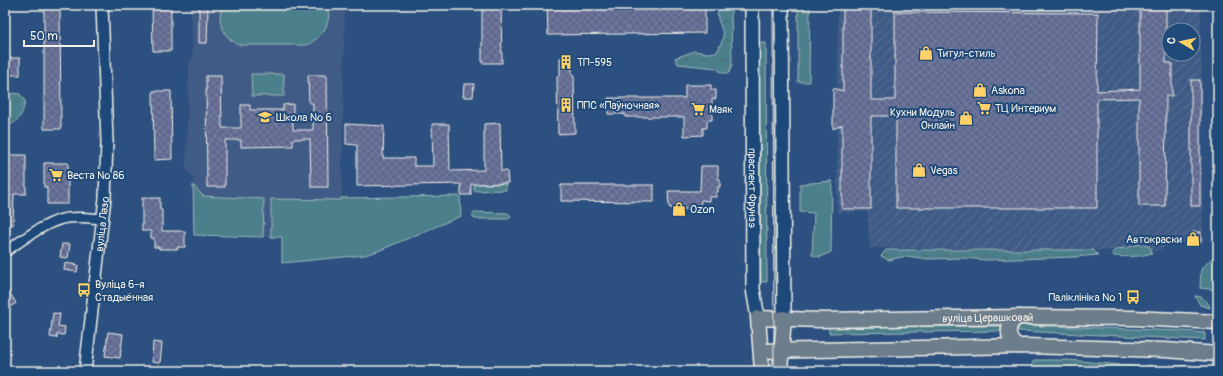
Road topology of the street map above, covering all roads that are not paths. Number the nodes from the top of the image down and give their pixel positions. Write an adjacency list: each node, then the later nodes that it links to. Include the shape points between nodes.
1 (102, 5): 4 (street, вуліца Лазо, via 107,142)
2 (752, 5): 7 (main road, праспект Фрунзэ, via 753,289)
3 (782, 5): 8 (main road)
4 (103, 219): 5 (street, via 63,219 48,225); 14 (street, вуліца Лазо)
5 (5, 252)
6 (1019, 316): 8 (main road, вуліца Церашковай, via 825,320); 9 (main road, вуліца Церашковай); 10 (main road, via 1012,321 1008,333 1012,341)
7 (758, 318): 8 (main road, вуліца Церашковай); 11 (main road, праспект Фрунзэ)
8 (784, 318): 12 (main road)
9 (1218, 322)
10 (1019, 346): 12 (main road); 13 (main road)
11 (761, 351): 12 (main road); 15 (main road, праспект Фрунзэ)
12 (782, 351): 16 (main road)
13 (1218, 354)
14 (85, 371)
15 (762, 371)
16 (780, 371)

